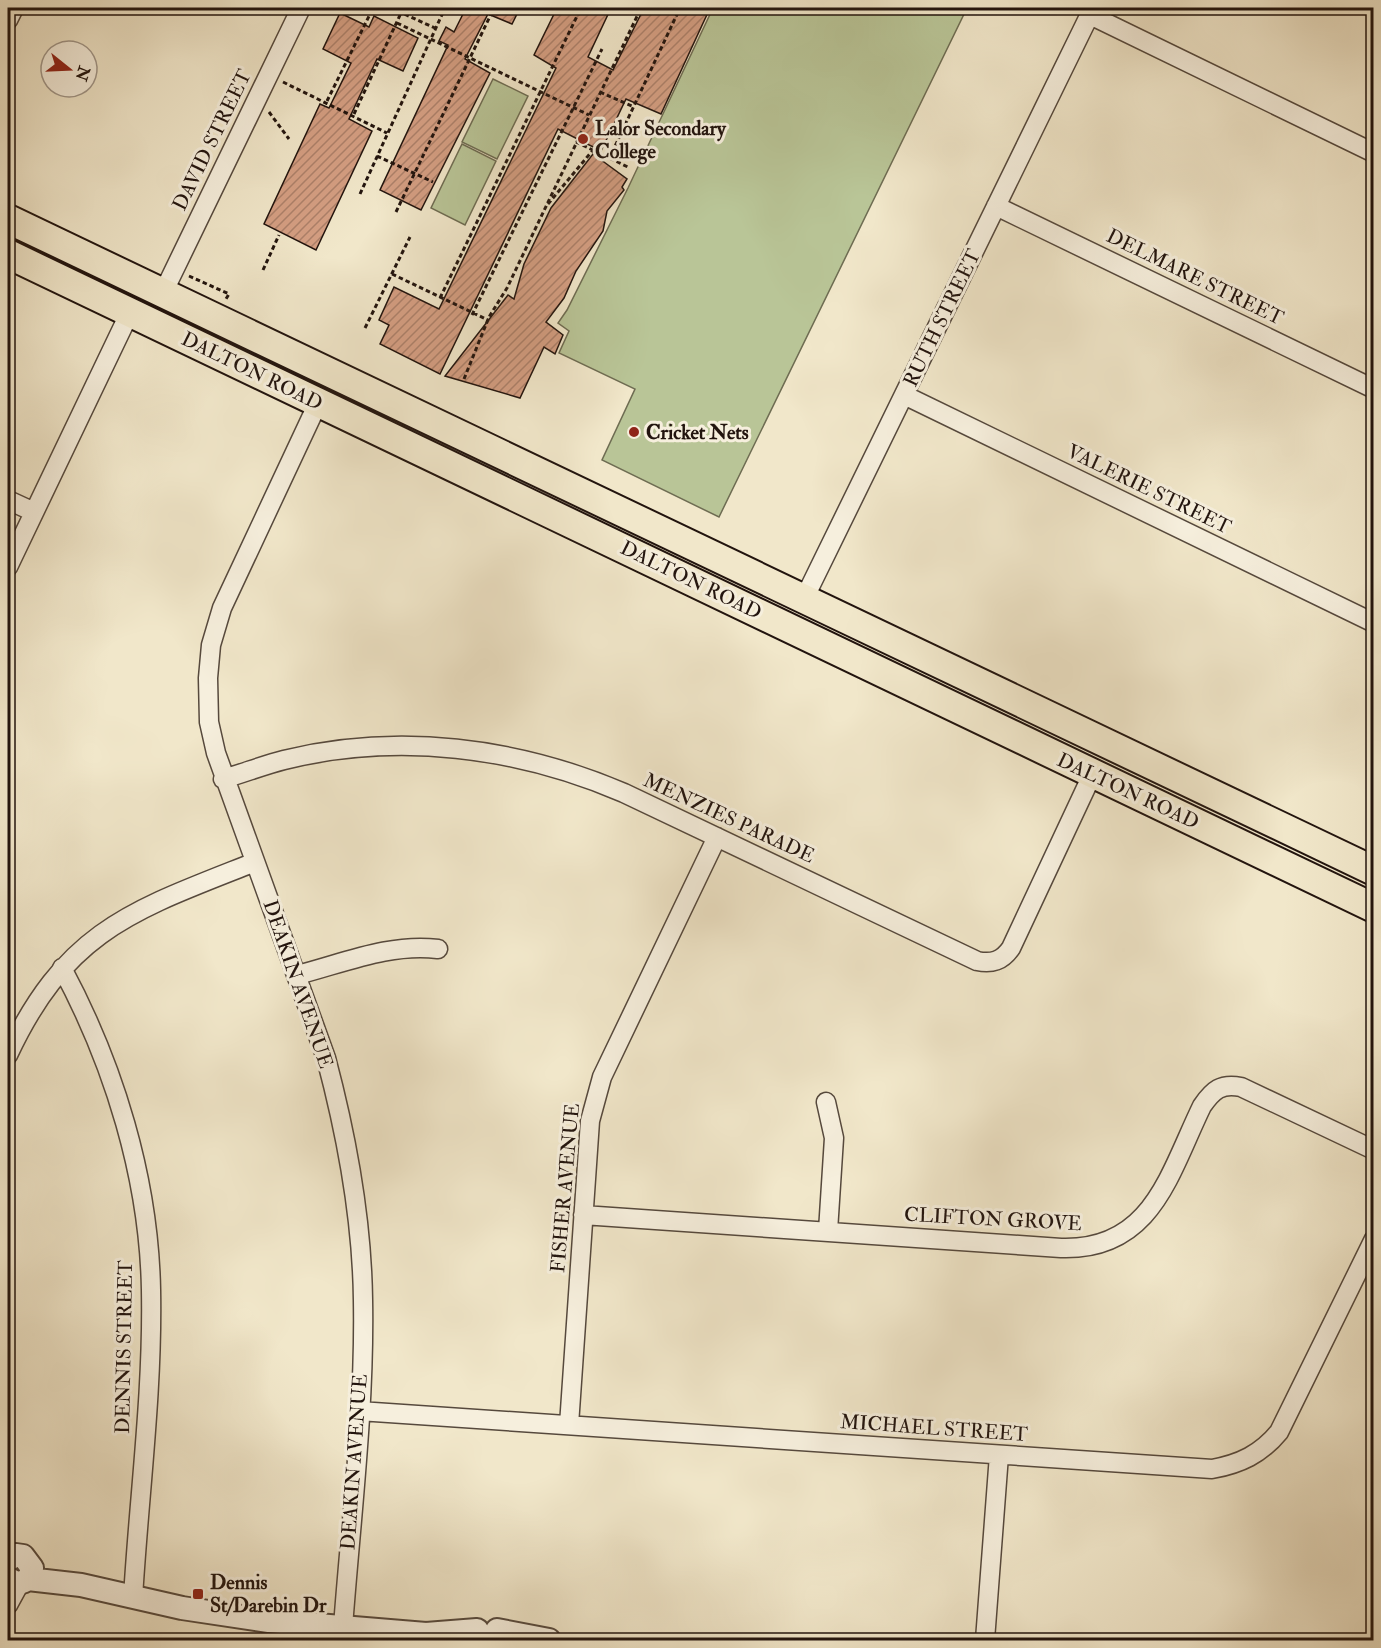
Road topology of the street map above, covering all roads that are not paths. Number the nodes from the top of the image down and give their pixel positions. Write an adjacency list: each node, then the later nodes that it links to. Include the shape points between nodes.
1 (14, 8): 4 (street)
2 (302, 8): 9 (street, DAVID STREET)
3 (1092, 11): 5 (street); 6 (street, RUTH STREET)
4 (8, 20)
5 (1374, 153)
6 (996, 206): 12 (street, DELMARE STREET); 13 (street, RUTH STREET)
7 (8, 219): 9 (main road, DALTON ROAD)
8 (8, 254): 10 (main road, DALTON ROAD)
9 (162, 292): 11 (main road, DALTON ROAD)
10 (130, 312): 14 (main road, DALTON ROAD); 16 (street)
11 (333, 374): 14 (main road, DEAKIN AVENUE); 18 (main road, DALTON ROAD)
12 (1374, 389)
13 (904, 394): 18 (street, RUTH STREET); 19 (street, VALERIE STREET)
14 (318, 403): 20 (main road, DALTON ROAD); 22 (street, DEAKIN AVENUE, via 233,581 211,645 209,722)
15 (8, 500): 16 (street)
16 (34, 512): 17 (street)
17 (8, 567)
18 (804, 600): 20 (main road, RUTH STREET); 25 (main road, DALTON ROAD)
19 (1374, 623)
20 (790, 628): 21 (main road, DALTON ROAD)
21 (1092, 775): 23 (street, MENZIES PARADE, via 1011,948 1006,956 988,963); 26 (main road, DALTON ROAD)
22 (223, 779): 23 (street, MENZIES PARADE, via 284,760 356,749 415,745 460,748 543,764 588,778); 24 (street, DEAKIN AVENUE)
23 (717, 837): 33 (street, FISHER AVENUE, via 602,1077 590,1121)
24 (255, 862): 28 (street, via 132,913 93,939); 29 (street, DEAKIN AVENUE)
25 (1374, 871)
26 (1374, 908)
27 (438, 949): 29 (street, via 391,949)
28 (62, 968): 30 (street, via 27,1017); 40 (street, DENNIS STREET, via 80,1002 132,1147 148,1242 151,1341)
29 (297, 975): 36 (street, DEAKIN AVENUE, via 339,1107 356,1202 363,1301)
30 (8, 1055)
31 (826, 1102): 34 (street, via 834,1138)
32 (1374, 1150): 34 (street, CLIFTON GROVE, via 1241,1087 1220,1086 1202,1106 1146,1216 1105,1242 1070,1249)
33 (583, 1215): 34 (street, CLIFTON GROVE); 37 (street, FISHER AVENUE)
34 (828, 1231)
35 (1374, 1239): 38 (street, MICHAEL STREET, via 1289,1417 1270,1443 1244,1461 1193,1469)
36 (359, 1411): 37 (street, MICHAEL STREET); 42 (street, DEAKIN AVENUE)
37 (569, 1425): 38 (street, MICHAEL STREET)
38 (999, 1455): 46 (street)
39 (16, 1568): 40 (street); 41 (street)
40 (133, 1598): 42 (street, via 226,1615)
41 (8, 1605)
42 (343, 1627): 44 (street)
43 (487, 1635): 44 (street); 45 (street)
44 (436, 1637)
45 (549, 1641)
46 (985, 1641)

